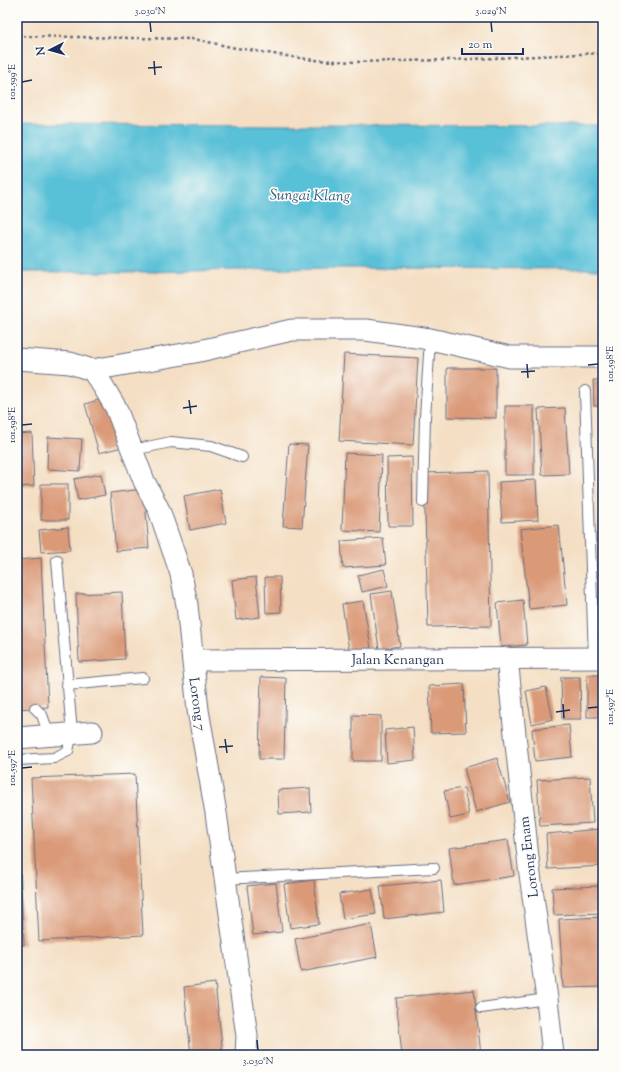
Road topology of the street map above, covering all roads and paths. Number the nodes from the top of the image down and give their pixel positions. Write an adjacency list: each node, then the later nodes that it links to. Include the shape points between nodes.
1 (17, 36): 2 (path, via 194,39 286,56 354,62)
2 (603, 53)
3 (430, 339): 4 (street, via 510,357); 6 (street, via 366,330 292,330 195,352); 10 (lane)
4 (603, 357)
5 (17, 359): 6 (street, via 70,363)
6 (92, 370): 8 (street, Lorong 7, via 116,408)
7 (585, 391): 13 (lane)
8 (133, 450): 9 (lane, via 171,442 211,446); 14 (street, Lorong 7, via 144,481 159,510 181,574)
9 (242, 457)
10 (423, 502)
11 (57, 560): 16 (lane)
12 (507, 658): 13 (street, Jalan Kenangan); 14 (street, Jalan Kenangan); 25 (street, Lorong Enam, via 529,867)
13 (598, 658)
14 (193, 660): 24 (street, Lorong 7, via 198,710)
15 (143, 678): 16 (lane)
16 (67, 685): 19 (lane)
17 (36, 708): 20 (lane, via 42,715)
18 (92, 732): 19 (street)
19 (72, 733): 20 (street); 22 (lane, via 68,752 54,758)
20 (49, 735): 21 (street)
21 (17, 738)
22 (17, 760)
23 (434, 868): 24 (lane)
24 (225, 879): 27 (street, Lorong 7, via 247,1036)
25 (547, 999): 26 (lane); 28 (street, Lorong Enam)
26 (481, 1008)
27 (246, 1055)
28 (553, 1055)

